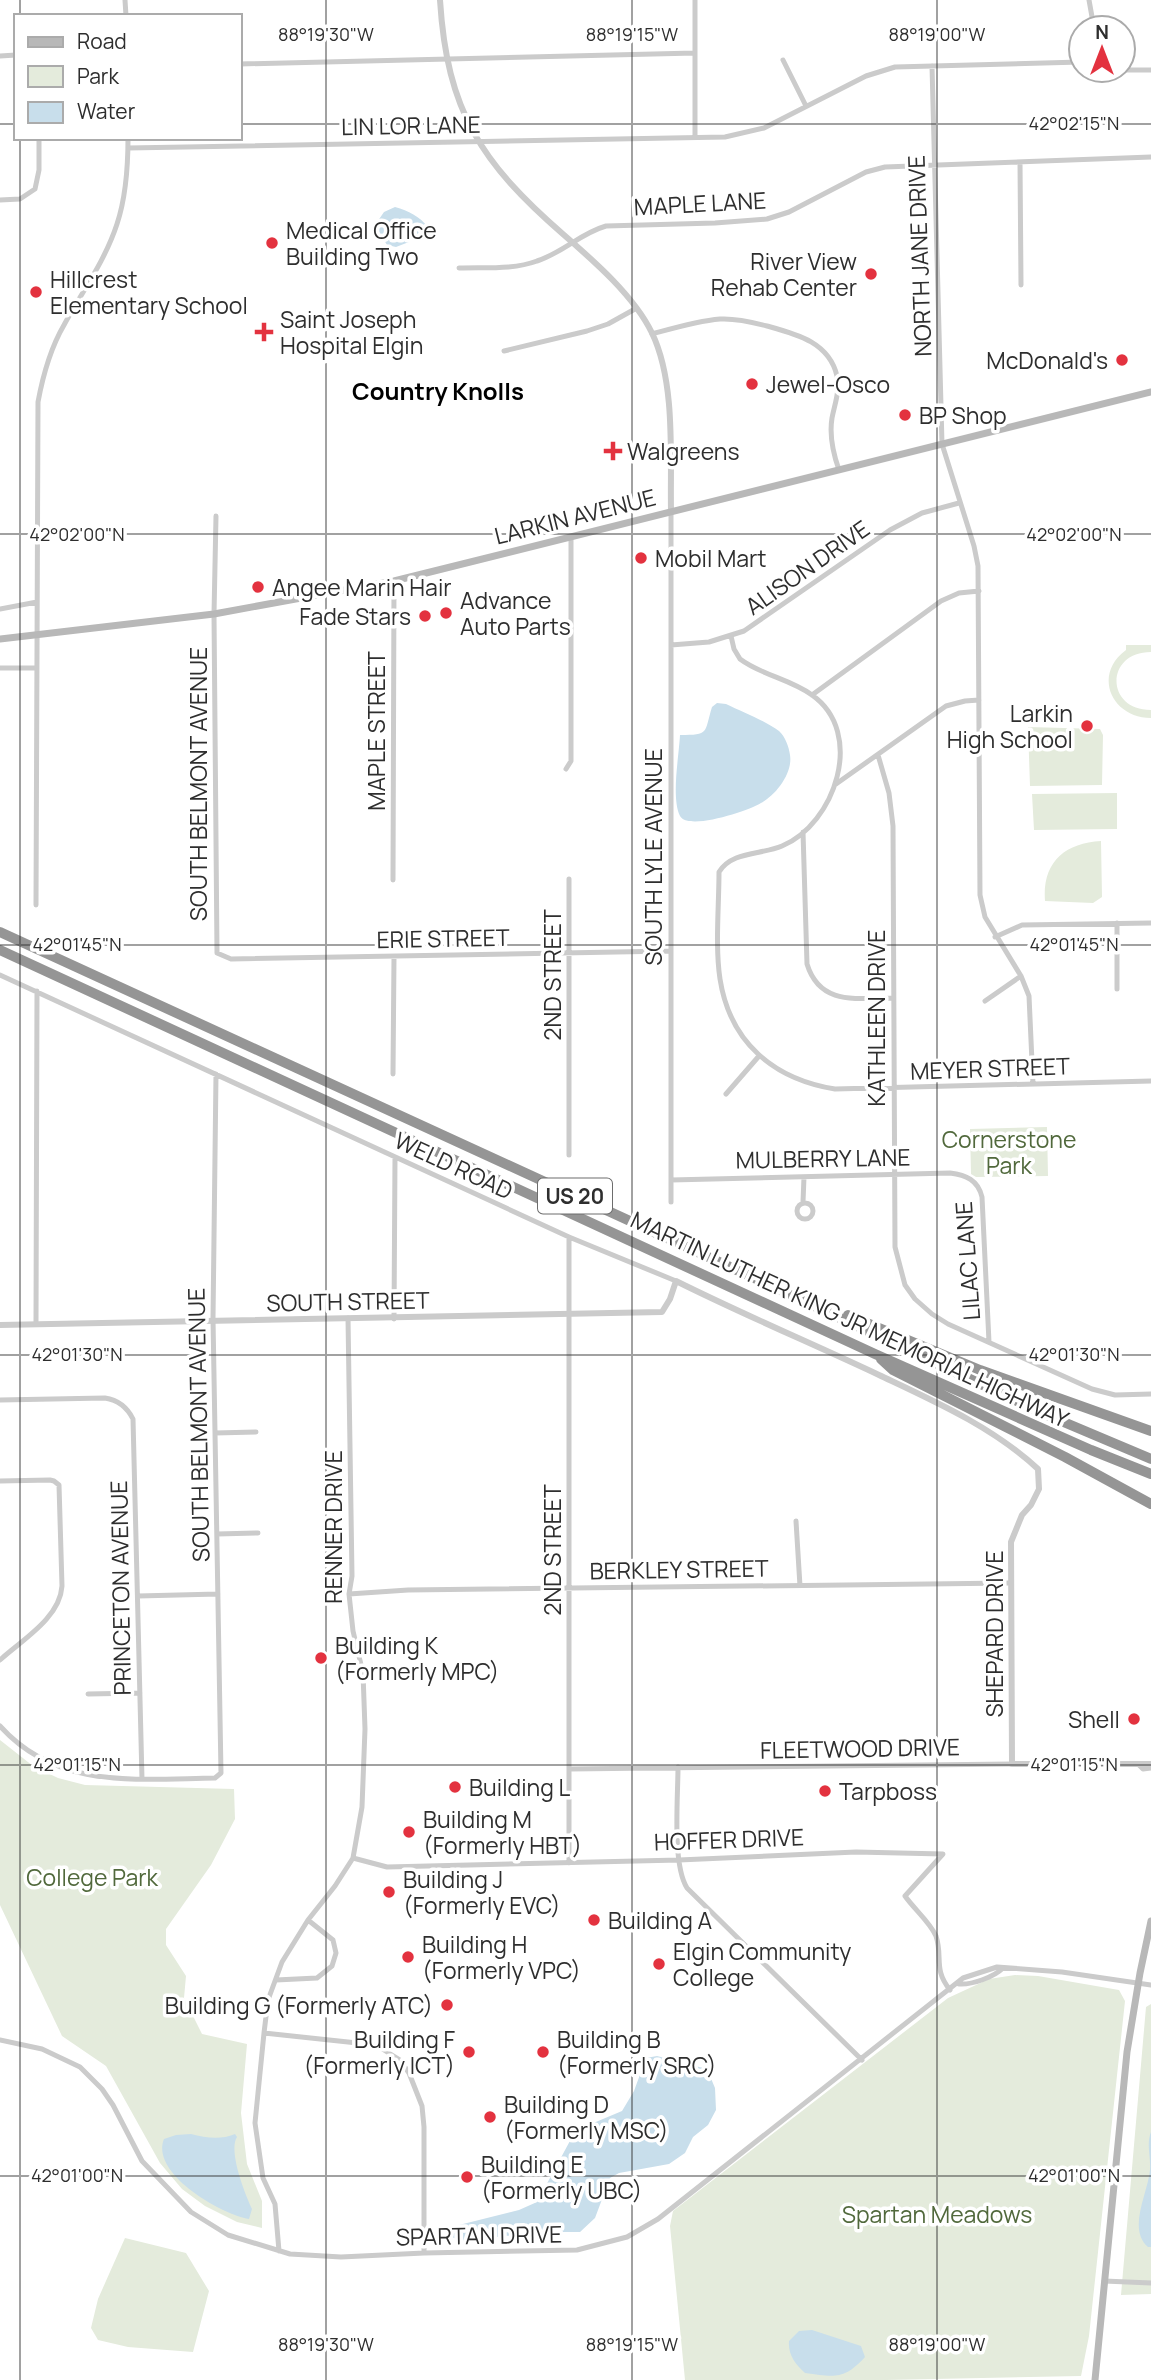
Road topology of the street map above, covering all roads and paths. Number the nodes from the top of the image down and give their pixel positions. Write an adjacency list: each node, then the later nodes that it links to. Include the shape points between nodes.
1 (440, 0): 4 (street)
2 (695, 0): 3 (street)
3 (695, 53): 4 (street); 10 (street)
4 (447, 59): 7 (street); 13 (street)
5 (783, 60): 9 (street)
6 (1067, 62): 8 (street, LIN LOR LANE)
7 (242, 64)
8 (932, 66): 9 (street, LIN LOR LANE, via 875,72); 17 (street, NORTH JANE DRIVE)
9 (806, 106): 10 (street, LIN LOR LANE, via 752,132)
10 (695, 137): 13 (street, LIN LOR LANE)
11 (39, 140): 18 (street, via 35,189 16,200)
12 (128, 140): 14 (street)
13 (477, 141): 14 (street, LIN LOR LANE); 19 (street, via 528,204)
14 (128, 148): 34 (street, via 127,181 117,225 62,327 43,376 37,415)
15 (1151, 157): 16 (street, MAPLE LANE)
16 (1020, 162): 17 (street, MAPLE LANE); 21 (street)
17 (934, 164): 19 (street, MAPLE LANE, via 866,172 767,219 606,226); 26 (street, NORTH JANE DRIVE)
18 (0, 200)
19 (573, 243): 20 (street, MAPLE LANE, via 532,263); 22 (street)
20 (459, 268)
21 (1021, 285)
22 (635, 309): 23 (street); 24 (street, via 587,331)
23 (652, 334): 27 (street, via 723,319 755,323 812,341 828,356 836,374 838,396 831,430); 29 (street, via 665,374)
24 (504, 351)
25 (1151, 391): 26 (main road, LARKIN AVENUE)
26 (942, 444): 27 (main road, LARKIN AVENUE); 28 (street, NORTH JANE DRIVE)
27 (839, 470): 29 (main road, LARKIN AVENUE)
28 (959, 503): 33 (street, NORTH JANE DRIVE, via 974,546); 38 (street, ALISON DRIVE, via 906,520 756,625)
29 (671, 512): 31 (main road, LARKIN AVENUE); 40 (street, SOUTH LYLE AVENUE)
30 (216, 516): 36 (street, SOUTH BELMONT AVENUE)
31 (571, 538): 32 (main road, LARKIN AVENUE); 46 (street, via 571,761)
32 (394, 581): 36 (main road, LARKIN AVENUE); 50 (street, MAPLE STREET)
33 (979, 591): 43 (street, via 941,601); 44 (street, NORTH JANE DRIVE)
34 (37, 602): 35 (street); 37 (street)
35 (0, 608)
36 (215, 614): 37 (main road, LARKIN AVENUE); 58 (street, SOUTH BELMONT AVENUE)
37 (37, 634): 39 (main road, LARKIN AVENUE); 42 (street)
38 (731, 636): 40 (street, ALISON DRIVE); 43 (street, via 744,663)
39 (0, 639)
40 (671, 645): 57 (street, SOUTH LYLE AVENUE)
41 (0, 668): 42 (street)
42 (37, 668): 51 (street)
43 (812, 695): 47 (street, via 827,711 837,735 840,764)
44 (979, 700): 45 (street, via 946,706); 55 (street, NORTH JANE DRIVE, via 980,895)
45 (878, 755): 47 (street); 65 (street, KATHLEEN DRIVE, via 893,826)
46 (566, 769)
47 (835, 785): 48 (street)
48 (803, 832): 65 (street, via 807,964 813,977 824,991 841,998); 67 (street, MEYER STREET, via 785,845 730,860 719,872 720,979 733,1023)
49 (569, 879): 59 (street, 2ND STREET)
50 (393, 880)
51 (36, 905)
52 (1117, 923): 53 (street); 55 (street, via 1022,925); 63 (street)
53 (1151, 923)
54 (0, 932): 84 (highway, MARTIN LUTHER KING JR MEMORIAL HIGHWAY / US 20)
55 (995, 937): 62 (street, NORTH JANE DRIVE)
56 (0, 950): 92 (highway, MARTIN LUTHER KING JR MEMORIAL HIGHWAY / US 20)
57 (671, 951): 59 (street, ERIE STREET); 78 (street, SOUTH LYLE AVENUE)
58 (217, 953): 60 (street, ERIE STREET, via 231,959)
59 (569, 953): 60 (street, ERIE STREET); 74 (street, 2ND STREET)
60 (394, 957): 69 (street)
61 (0, 975): 64 (street, WELD ROAD)
62 (1021, 976): 66 (street); 71 (street, NORTH JANE DRIVE, via 1031,1007)
63 (1117, 989)
64 (37, 991): 68 (street, WELD ROAD); 89 (street)
65 (892, 998): 72 (street, KATHLEEN DRIVE)
66 (985, 1001)
67 (759, 1056): 72 (street, MEYER STREET, via 810,1085 846,1090); 73 (street)
68 (215, 1074): 75 (street, WELD ROAD); 87 (street, SOUTH BELMONT AVENUE)
69 (393, 1074)
70 (1148, 1081): 71 (street, MEYER STREET)
71 (1033, 1084): 72 (street, MEYER STREET)
72 (894, 1087): 76 (street, KATHLEEN DRIVE)
73 (726, 1094)
74 (569, 1155)
75 (395, 1157): 82 (street, WELD ROAD); 88 (street)
76 (894, 1174): 77 (street, MULBERRY LANE); 79 (street, MULBERRY LANE, via 950,1172); 91 (street, KATHLEEN DRIVE, via 895,1247 903,1282 932,1314)
77 (804, 1177): 78 (street, MULBERRY LANE); 81 (street)
78 (671, 1180): 80 (street, SOUTH LYLE AVENUE)
79 (973, 1181): 91 (street, LILAC LANE, via 982,1197)
80 (671, 1202)
81 (803, 1202)
82 (569, 1237): 83 (street, WELD ROAD); 85 (street, 2ND STREET)
83 (676, 1281): 85 (street, SOUTH STREET, via 662,1312); 99 (street, WELD ROAD, via 974,1422)
84 (778, 1289): 96 (highway); 98 (highway, MARTIN LUTHER KING JR MEMORIAL HIGHWAY / US 20)
85 (569, 1314): 88 (street, SOUTH STREET); 108 (street, 2ND STREET)
86 (348, 1318): 87 (street, SOUTH STREET); 88 (street, SOUTH STREET); 110 (street, RENNER DRIVE)
87 (213, 1319): 89 (street, SOUTH STREET); 97 (street, SOUTH BELMONT AVENUE)
88 (394, 1319)
89 (36, 1324): 90 (street, SOUTH STREET)
90 (0, 1325)
91 (989, 1342): 93 (street, via 1100,1392)
92 (875, 1354): 100 (highway, MARTIN LUTHER KING JR MEMORIAL HIGHWAY / US 20); 102 (highway, via 893,1370)
93 (1151, 1394)
94 (0, 1400): 111 (street, PRINCETON AVENUE, via 99,1398 119,1403 131,1415)
95 (256, 1432): 97 (street)
96 (1151, 1432)
97 (215, 1433): 105 (street, SOUTH BELMONT AVENUE)
98 (1151, 1459)
99 (1038, 1469): 106 (street, SHEPARD DRIVE, via 1039,1489 1011,1542)
100 (1151, 1474)
101 (1, 1481): 112 (street, via 50,1480 59,1485 62,1586 60,1601 51,1614)
102 (1151, 1504)
103 (796, 1521): 107 (street)
104 (258, 1533): 105 (street)
105 (217, 1534): 109 (street, SOUTH BELMONT AVENUE)
106 (1010, 1583): 107 (street, BERKLEY STREET); 116 (street, SHEPARD DRIVE)
107 (800, 1586): 108 (street, BERKLEY STREET)
108 (569, 1588): 110 (street, BERKLEY STREET); 119 (street, 2ND STREET)
109 (218, 1594): 111 (street); 120 (street, SOUTH BELMONT AVENUE, via 220,1776)
110 (349, 1594): 121 (street, RENNER DRIVE, via 363,1673 365,1729 362,1807)
111 (138, 1596): 113 (street, PRINCETON AVENUE)
112 (0, 1660)
113 (140, 1693): 114 (street); 120 (street, PRINCETON AVENUE)
114 (88, 1694)
115 (0, 1726): 120 (street, via 23,1749 53,1765 86,1775)
116 (1012, 1764): 117 (street, FLEETWOOD DRIVE); 118 (street, FLEETWOOD DRIVE)
117 (1151, 1766)
118 (677, 1767): 119 (street, FLEETWOOD DRIVE); 122 (street)
119 (569, 1769): 123 (street, 2ND STREET)
120 (142, 1779)
121 (353, 1858): 123 (street, HOFFER DRIVE, via 387,1867); 124 (street, RENNER DRIVE)
122 (679, 1860): 123 (street, HOFFER DRIVE); 129 (street, HOFFER DRIVE, via 856,1852 943,1854 905,1896 933,1930 939,1971); 132 (street, via 687,1888)
123 (569, 1863)
124 (308, 1920): 126 (street, RENNER DRIVE); 126 (street, via 333,1940 332,1966 317,1978)
125 (1151, 1921): 127 (main road)
126 (276, 1980): 130 (street, RENNER DRIVE)
127 (1138, 1985): 128 (street, SPARTAN DRIVE); 129 (street, SPARTAN DRIVE, via 997,1967 963,1979); 135 (main road)
128 (1151, 1985)
129 (950, 1990): 132 (street, SPARTAN DRIVE)
130 (264, 2034): 133 (street, RENNER DRIVE, via 255,2123 263,2178 275,2204); 134 (street, via 376,2045 400,2060 422,2106)
131 (0, 2040): 133 (street, SPARTAN DRIVE, via 42,2049 80,2067 113,2105 142,2161 191,2212 228,2235)
132 (862, 2060): 134 (street, SPARTAN DRIVE, via 627,2237 577,2250)
133 (279, 2250): 134 (street, SPARTAN DRIVE, via 341,2257)
134 (424, 2253)
135 (1104, 2281): 136 (street); 137 (main road)
136 (1151, 2283)
137 (1094, 2380)

